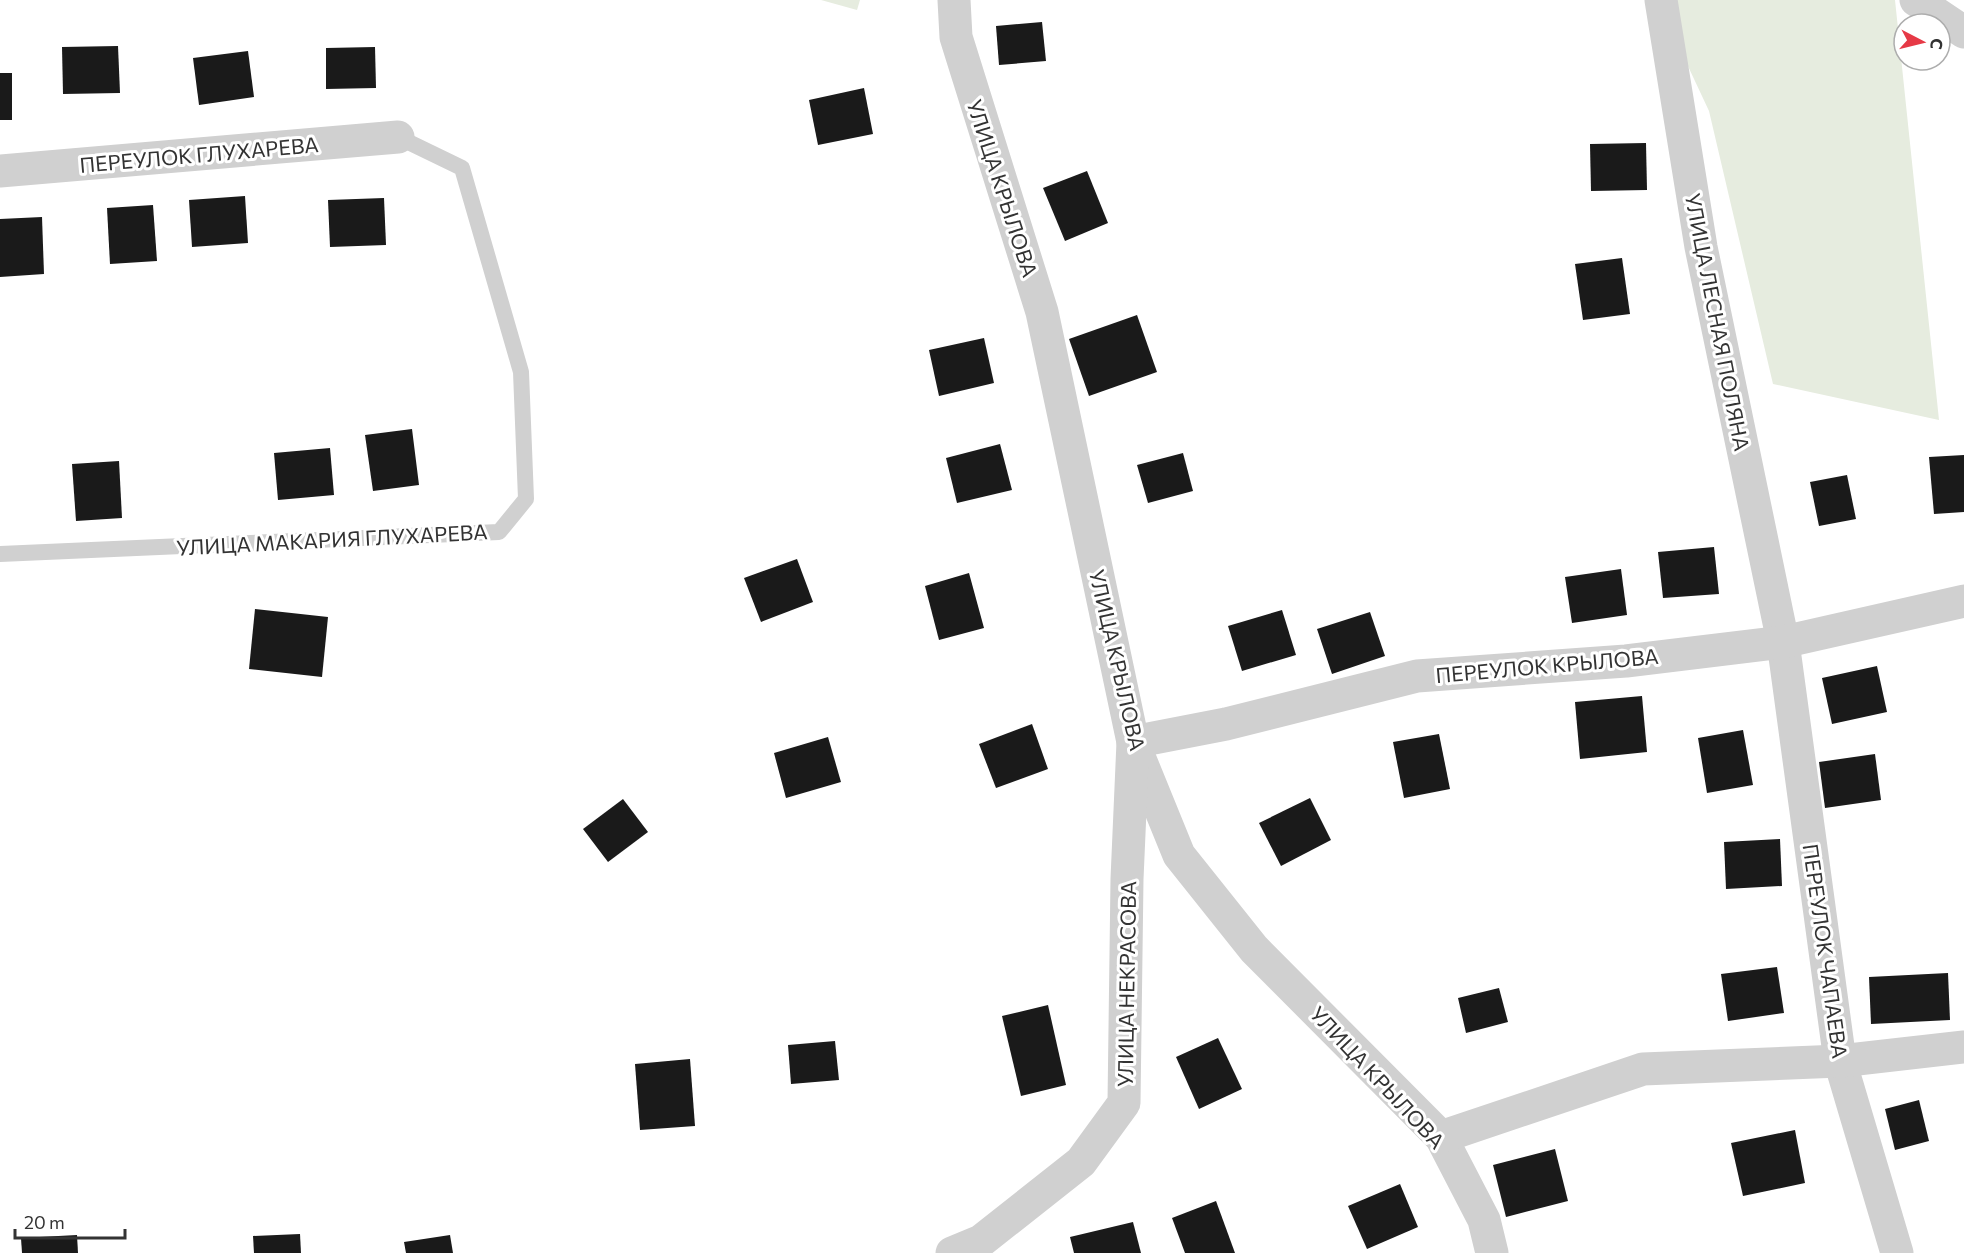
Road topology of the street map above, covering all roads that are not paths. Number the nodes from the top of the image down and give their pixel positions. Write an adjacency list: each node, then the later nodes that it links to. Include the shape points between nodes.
1 (954, 0): 10 (street, УЛИЦА КРЫЛОВА, via 956,37 1042,312)
2 (1661, 0): 9 (street, УЛИЦА ЛЕСНАЯ ПОЛЯНА, via 1701,247)
3 (1916, 0): 4 (street)
4 (1964, 32)
5 (398, 137): 6 (street, ПЕРЕУЛОК ГЛУХАРЕВА); 7 (lane, УЛИЦА МАКАРИЯ ГЛУХАРЕВА, via 462,168 521,372 526,499 499,532)
6 (0, 171)
7 (0, 554)
8 (1964, 601): 9 (street, ПЕРЕУЛОК КРЫЛОВА)
9 (1782, 642): 10 (street, ПЕРЕУЛОК КРЫЛОВА, via 1626,661 1417,676 1226,724); 12 (street, ПЕРЕУЛОК ЧАПАЕВА)
10 (1133, 742): 13 (street, УЛИЦА КРЫЛОВА, via 1179,855 1254,949); 14 (street, УЛИЦА НЕКРАСОВА, via 1124,1103 1081,1162 981,1241)
11 (1964, 1047): 12 (street)
12 (1840, 1060): 13 (street, via 1643,1070); 16 (street, ПЕРЕУЛОК ЧАПАЕВА)
13 (1441, 1137): 15 (street, УЛИЦА КРЫЛОВА, via 1484,1220)
14 (952, 1253)
15 (1492, 1253)
16 (1898, 1253)

